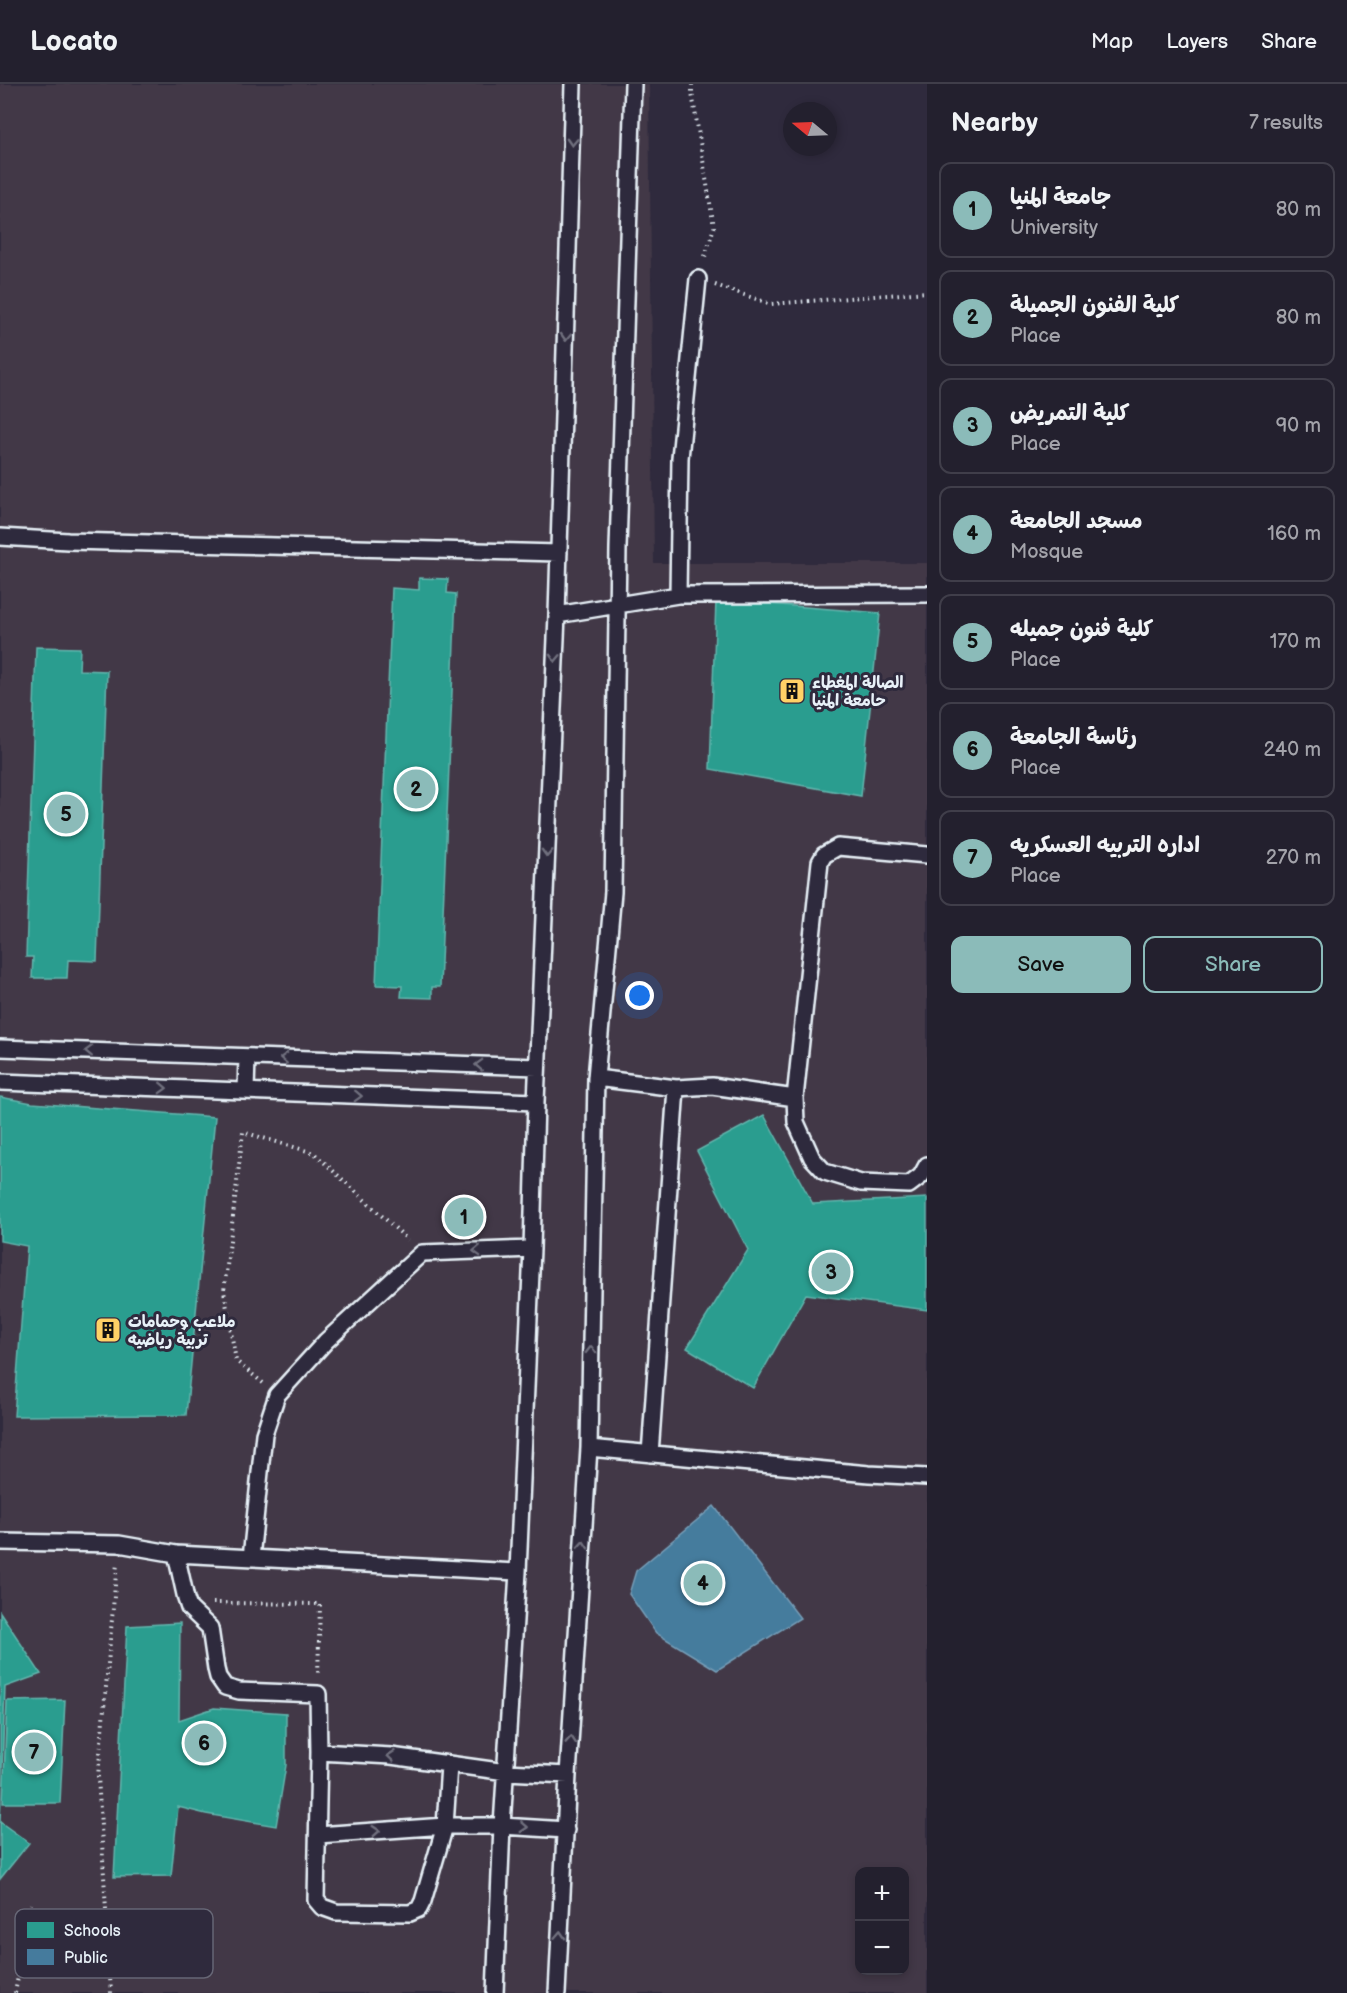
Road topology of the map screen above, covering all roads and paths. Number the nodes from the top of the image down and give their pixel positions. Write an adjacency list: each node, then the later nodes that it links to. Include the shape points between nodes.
1 (573, 84): 7 (lane, one-way to 7)
2 (633, 84): 10 (lane)
3 (692, 84): 4 (path, via 714,227)
4 (698, 279): 5 (path, via 771,304); 9 (lane, via 680,458)
5 (927, 292)
6 (0, 537): 7 (lane)
7 (559, 553): 11 (lane)
8 (927, 594): 9 (lane)
9 (678, 595): 10 (lane)
10 (617, 605): 11 (lane); 16 (lane, via 613,892)
11 (557, 615): 15 (lane, one-way to 15)
12 (927, 855): 20 (lane, via 838,847 820,862)
13 (0, 1048): 14 (lane, one-way to 13)
14 (247, 1057): 15 (lane, one-way to 14); 19 (lane)
15 (537, 1067): 21 (lane)
16 (596, 1078): 18 (lane); 26 (lane, one-way to 16)
17 (0, 1082): 19 (lane, one-way to 19)
18 (676, 1088): 20 (lane, via 712,1086); 27 (lane)
19 (246, 1091): 21 (lane, one-way to 21)
20 (795, 1098): 22 (lane, via 796,1122 812,1158 825,1172 861,1183 909,1185)
21 (536, 1102): 23 (lane)
22 (927, 1165)
23 (532, 1249): 24 (lane, one-way to 24); 33 (lane)
24 (422, 1252): 25 (lane, via 326,1341); 25 (path, via 314,1153 243,1132 225,1291 236,1360)
25 (277, 1395): 32 (lane, via 264,1434)
26 (589, 1448): 27 (lane); 39 (lane, one-way to 26)
27 (650, 1454): 28 (lane)
28 (927, 1477)
29 (0, 1542): 30 (lane)
30 (119, 1544): 31 (lane); 46 (path, via 98,1776)
31 (176, 1554): 32 (lane); 35 (lane, via 189,1608 210,1628 218,1677 225,1687)
32 (251, 1558): 33 (lane)
33 (518, 1572): 38 (lane)
34 (208, 1603): 35 (path, via 320,1604)
35 (318, 1694): 36 (lane)
36 (319, 1752): 37 (lane, one-way to 36, via 391,1756); 43 (lane)
37 (449, 1765): 38 (lane); 40 (lane)
38 (506, 1772): 39 (lane); 41 (lane)
39 (568, 1775): 42 (lane)
40 (445, 1826): 41 (lane); 43 (lane, one-way to 40); 43 (lane, via 423,1901 419,1909 410,1913 336,1912 322,1907 316,1900)
41 (502, 1826): 42 (lane, one-way to 42); 51 (lane)
42 (566, 1830): 52 (lane, one-way to 42)
43 (318, 1835)
44 (31, 1904): 45 (path)
45 (30, 1909)
46 (106, 1909)
47 (18, 1978): 49 (path)
48 (110, 1978): 50 (path)
49 (15, 1993)
50 (111, 1993)
51 (495, 1993)
52 (557, 1993)

